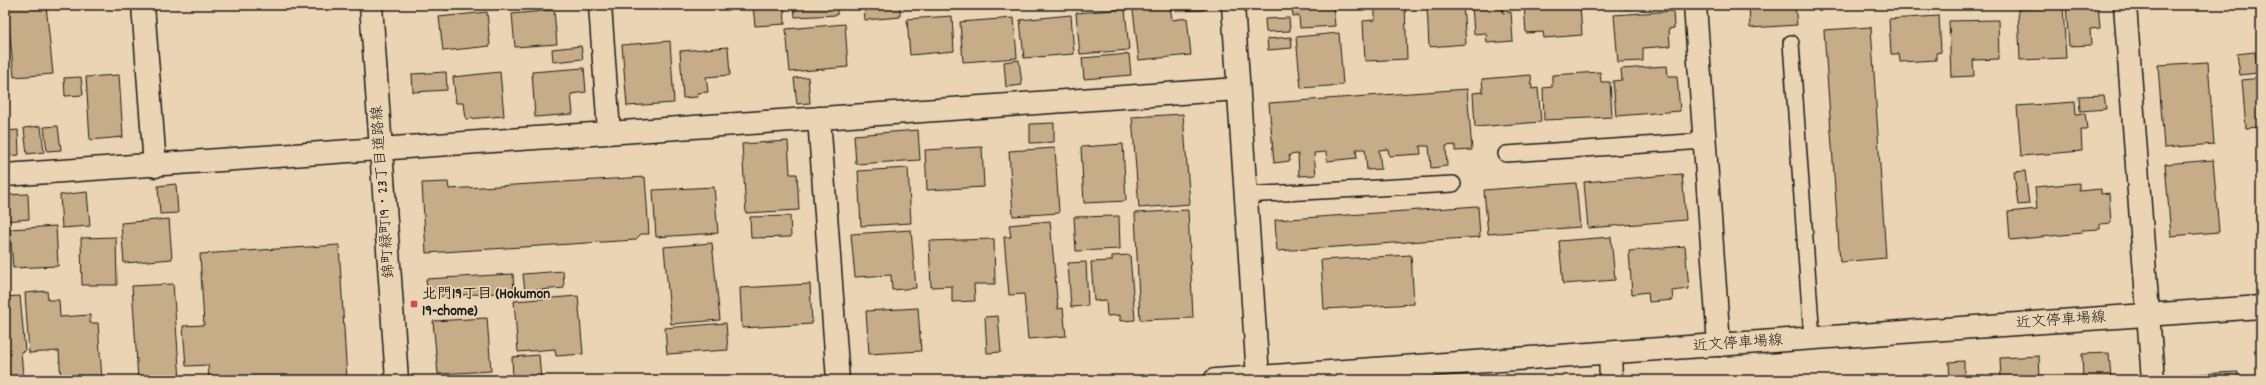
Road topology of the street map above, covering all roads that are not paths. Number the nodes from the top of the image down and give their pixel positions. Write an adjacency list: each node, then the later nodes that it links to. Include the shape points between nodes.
1 (143, 5): 14 (street)
2 (371, 5): 12 (street, 錦町緑町19・23丁目道路線)
3 (600, 5): 10 (street)
4 (1233, 5): 8 (street)
5 (1695, 5): 11 (street)
6 (2125, 5): 19 (street)
7 (1791, 43): 20 (lane)
8 (1238, 89): 9 (street); 17 (street)
9 (819, 118): 10 (street); 25 (street)
10 (609, 132): 12 (street)
11 (1705, 141): 13 (lane); 21 (street)
12 (381, 148): 14 (street); 24 (street, 錦町緑町19・23丁目道路線)
13 (1506, 154)
14 (155, 166): 15 (street)
15 (5, 175)
16 (1453, 184): 17 (lane)
17 (1245, 195): 23 (street)
18 (2261, 307): 19 (street, 近文停車場線)
19 (2148, 315): 20 (street, 近文停車場線); 28 (street)
20 (1812, 338): 21 (street, 近文停車場線)
21 (1719, 345): 22 (street, 近文停車場線)
22 (1610, 352): 23 (street, 近文停車場線); 27 (street)
23 (1258, 377): 26 (street, 近文停車場線)
24 (398, 380)
25 (838, 380)
26 (1228, 380)
27 (1611, 380)
28 (2153, 380)

